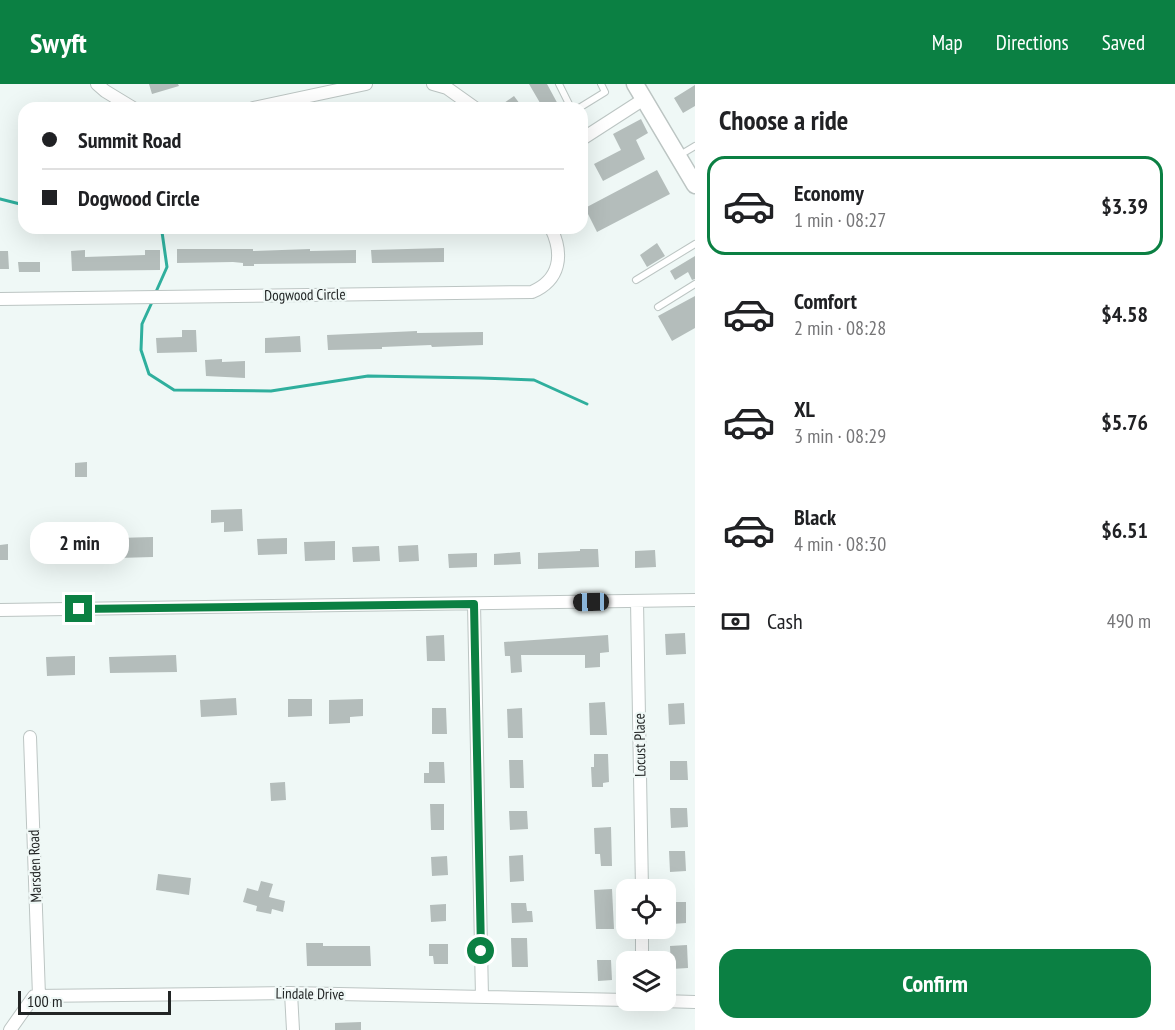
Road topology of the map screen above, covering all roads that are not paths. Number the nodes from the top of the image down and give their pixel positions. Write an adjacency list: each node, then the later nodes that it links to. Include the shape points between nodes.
1 (97, 84): 8 (street)
2 (366, 84): 9 (street)
3 (433, 84): 10 (street, via 447,88)
4 (559, 84): 11 (lane)
5 (601, 84): 12 (lane, via 605,92)
6 (635, 84): 7 (main road)
7 (644, 99): 13 (street); 15 (main road)
8 (123, 102)
9 (281, 102)
10 (467, 102)
11 (568, 102)
12 (588, 102)
13 (588, 135)
14 (695, 146): 15 (lane)
15 (678, 156): 16 (main road)
16 (695, 185)
17 (554, 234): 21 (street, Dogwood Circle, via 558,254 554,275 532,292)
18 (695, 244): 19 (lane)
19 (636, 280)
20 (695, 284): 22 (lane)
21 (0, 299)
22 (658, 307)
23 (695, 600): 24 (street)
24 (637, 601): 25 (street); 28 (street, Locust Place)
25 (474, 604): 26 (street); 31 (street)
26 (0, 610)
27 (30, 737): 30 (street, Marsden Road)
28 (642, 879)
29 (291, 993): 30 (street, Lindale Drive); 31 (street, Lindale Drive); 36 (street)
30 (39, 996): 35 (street, via 34,996)
31 (482, 997): 32 (street, Lindale Drive)
32 (616, 1000)
33 (676, 1002): 34 (street, Lindale Drive)
34 (695, 1002)
35 (10, 1030)
36 (293, 1030)

